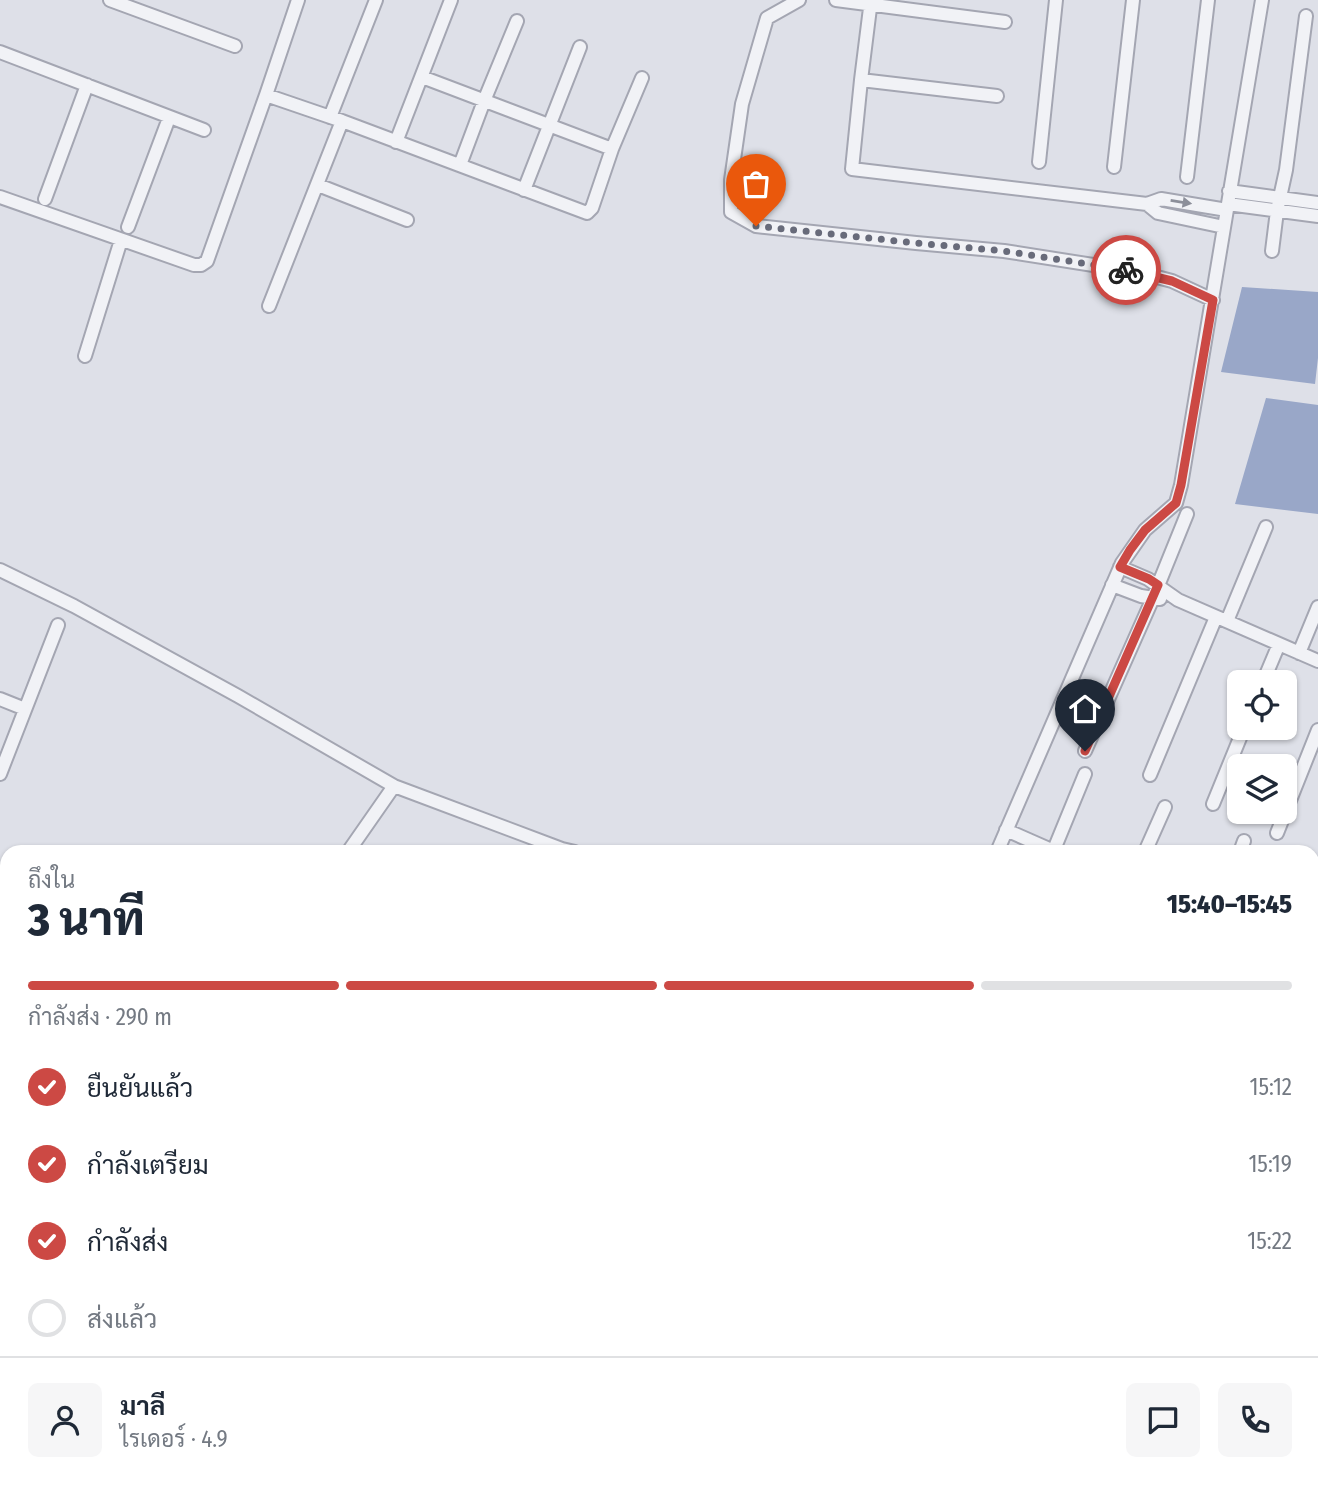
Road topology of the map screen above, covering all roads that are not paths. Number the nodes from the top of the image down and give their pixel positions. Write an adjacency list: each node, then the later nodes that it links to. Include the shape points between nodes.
1 (110, 0): 15 (street)
2 (298, 0): 22 (street)
3 (376, 0): 26 (street)
4 (451, 0): 18 (street)
5 (799, 0): 50 (street, via 767,18 742,104 731,180 732,212 756,226 1004,251 1138,272)
6 (836, 0): 11 (street)
7 (1056, 0): 31 (street)
8 (1133, 0): 33 (street)
9 (1208, 0): 34 (street)
10 (1258, 1): 40 (street)
11 (871, 2): 14 (street); 20 (street)
12 (1306, 16): 38 (street)
13 (517, 21): 24 (street)
14 (1004, 22)
15 (235, 47)
16 (580, 47): 27 (street)
17 (1, 57): 21 (street)
18 (422, 77): 24 (street); 29 (street)
19 (642, 78): 30 (street)
20 (861, 80): 23 (street); 42 (street, via 852,169)
21 (87, 85): 25 (street); 39 (street)
22 (267, 95): 26 (street); 48 (street, via 207,261 194,265)
23 (997, 96)
24 (484, 101): 27 (street); 32 (street)
25 (169, 118): 28 (street); 46 (street)
26 (336, 119): 29 (street); 35 (street)
27 (549, 126): 30 (street); 36 (street)
28 (204, 130)
29 (396, 142): 32 (street)
30 (612, 149): 36 (street, via 587,213)
31 (1039, 162)
32 (460, 165): 36 (street)
33 (1114, 167)
34 (1186, 177)
35 (318, 184): 45 (street); 51 (street)
36 (524, 190)
37 (0, 197): 48 (street)
38 (1280, 198): 40 (street); 41 (street); 43 (street)
39 (44, 199)
40 (1228, 202): 42 (street, one-way to 40, via 1161,199); 43 (street); 47 (street)
41 (1318, 202)
42 (1147, 204): 47 (street, via 1158,213)
43 (1277, 211): 44 (street); 49 (street)
44 (1318, 216)
45 (407, 220)
46 (128, 227)
47 (1224, 227): 50 (street)
48 (121, 240): 52 (street)
49 (1272, 251)
50 (1213, 300): 55 (street, via 1176,503 1145,530)
51 (269, 306)
52 (85, 356)
53 (1187, 514): 58 (street)
54 (1266, 527): 62 (street)
55 (1120, 567): 57 (street); 58 (street)
56 (0, 570): 76 (street, via 74,606)
57 (1112, 584): 59 (street); 79 (street)
58 (1158, 585): 59 (street); 60 (street)
59 (1153, 598): 60 (street); 72 (street)
60 (1178, 600): 62 (street)
61 (1318, 607): 65 (street)
62 (1222, 619): 64 (street); 75 (street)
63 (58, 625): 69 (street)
64 (1279, 644): 65 (street); 67 (street)
65 (1299, 653): 66 (street)
66 (1318, 661)
67 (1268, 670)
68 (0, 699): 69 (street)
69 (25, 709): 73 (street)
70 (1318, 730): 80 (street)
71 (1239, 740): 77 (street)
72 (1085, 751)
73 (0, 774)
74 (1085, 774): 85 (street)
75 (1150, 775)
76 (394, 786): 81 (street); 82 (street)
77 (1213, 804)
78 (1165, 807): 86 (street)
79 (1006, 830): 83 (street); 84 (street)
80 (1277, 832)
81 (353, 845)
82 (551, 845)
83 (1000, 845)
84 (1040, 845)
85 (1056, 845)
86 (1148, 845)

